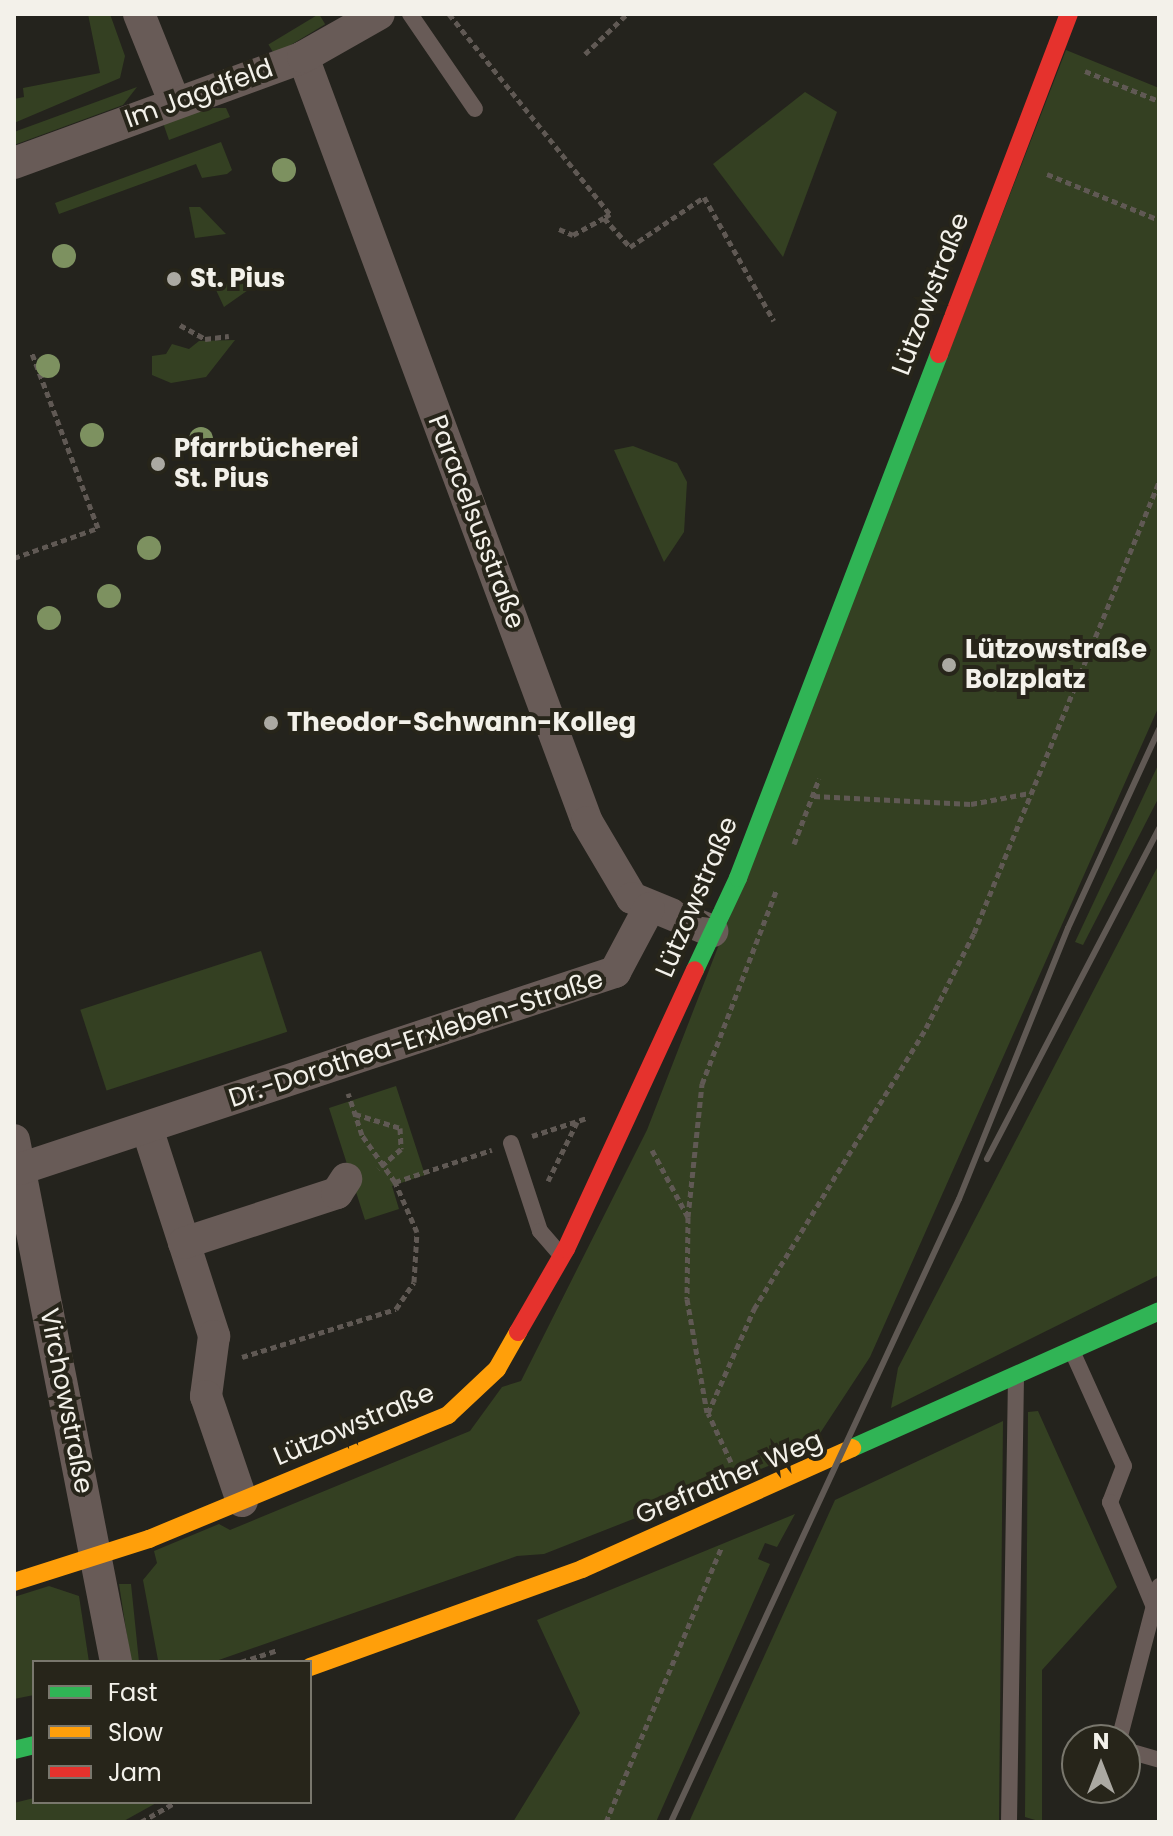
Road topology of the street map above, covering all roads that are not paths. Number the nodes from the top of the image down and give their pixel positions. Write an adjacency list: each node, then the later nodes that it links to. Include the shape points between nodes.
1 (139, 14): 6 (street)
2 (379, 14): 5 (street, Im Jagdfeld)
3 (410, 14): 7 (lane)
4 (1069, 14): 10 (street, Lützowstraße)
5 (303, 57): 6 (street, Im Jagdfeld); 9 (street, Paracelsusstraße, via 587,822 618,884)
6 (174, 101): 8 (street, Im Jagdfeld)
7 (475, 109)
8 (14, 163)
9 (649, 908): 10 (street, Paracelsusstraße); 11 (street, Dr.-Dorothea-Erxleben-Straße, via 615,972)
10 (712, 931): 16 (street, Lützowstraße)
11 (147, 1128): 13 (street, Dr.-Dorothea-Erxleben-Straße); 15 (street)
12 (511, 1143): 16 (lane, via 533,1211)
13 (17, 1154): 21 (street, Virchowstraße)
14 (346, 1179): 15 (street, via 337,1193)
15 (184, 1243): 20 (street, via 214,1336 206,1396)
16 (562, 1256): 20 (street, Lützowstraße, via 476,1396 448,1415)
17 (1159, 1311): 18 (street, Grefrather Weg)
18 (1071, 1349): 19 (street, Grefrather Weg); 24 (lane, via 1124,1466 1110,1502)
19 (1016, 1375): 26 (street, Grefrather Weg, via 582,1569); 28 (lane)
20 (242, 1501): 21 (street, Lützowstraße)
21 (98, 1557): 22 (street); 25 (street, Virchowstraße)
22 (14, 1582)
23 (1159, 1586): 24 (lane)
24 (1153, 1605): 27 (lane)
25 (116, 1660)
26 (312, 1666)
27 (1123, 1724)
28 (1009, 1822)

